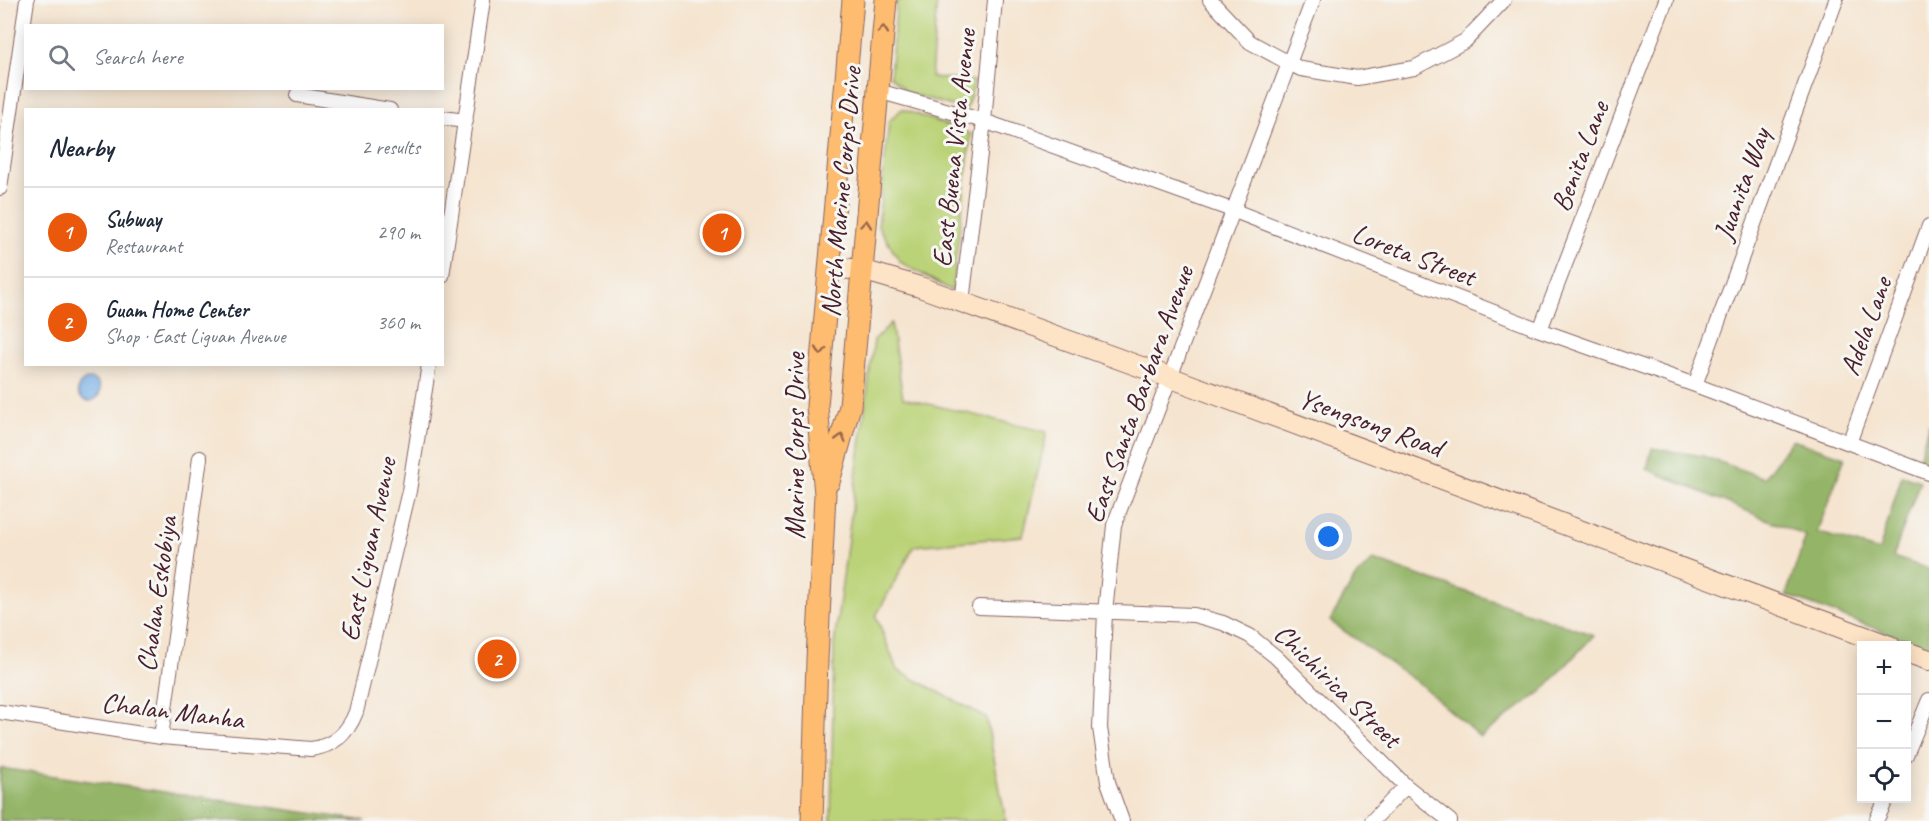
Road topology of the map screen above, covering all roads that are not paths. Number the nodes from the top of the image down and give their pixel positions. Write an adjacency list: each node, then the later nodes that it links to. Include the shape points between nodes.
1 (27, 0): 18 (street)
2 (483, 0): 16 (street)
3 (853, 0): 22 (main road, Marine Corps Drive)
4 (886, 0): 12 (main road, North Marine Corps Drive, one-way to 4)
5 (995, 0): 17 (street, East Buena Vista Avenue)
6 (1210, 0): 11 (street, via 1250,42)
7 (1313, 0): 11 (street, East Santa Barbara Avenue)
8 (1504, 0): 11 (street, via 1465,41 1414,68 1357,78 1301,69)
9 (1836, 0): 28 (street, Juanita Way)
10 (1661, 2): 25 (street, Benita Lane)
11 (1289, 63): 19 (street, East Santa Barbara Avenue)
12 (878, 91): 17 (street, Loreta Street); 23 (main road, North Marine Corps Drive, one-way to 12)
13 (297, 95): 14 (street)
14 (378, 108)
15 (444, 118): 16 (street)
16 (466, 121): 21 (street)
17 (984, 121): 19 (street, Loreta Street); 24 (street, East Buena Vista Avenue)
18 (0, 188)
19 (1232, 210): 25 (street, Loreta Street); 27 (street, East Santa Barbara Avenue)
20 (1929, 226): 29 (street, Adela Lane)
21 (444, 251)
22 (829, 267): 23 (main road, Ysengsong Road); 32 (main road, Marine Corps Drive, one-way to 32, via 817,406)
23 (862, 270): 24 (main road, Ysengsong Road); 32 (main road, North Marine Corps Drive, one-way to 23, via 850,406)
24 (962, 302): 27 (main road, Ysengsong Road)
25 (1540, 330): 28 (street, Loreta Street)
26 (429, 366): 41 (street, East Liguan Avenue, via 409,491 359,702 353,721)
27 (1169, 377): 34 (street, East Santa Barbara Avenue, via 1114,525); 35 (main road, Ysengsong Road)
28 (1695, 385): 29 (street, Loreta Street)
29 (1849, 443): 31 (street, Loreta Street)
30 (200, 458): 40 (street, Chalan Eskobiya)
31 (1929, 473)
32 (825, 494): 45 (main road, Marine Corps Drive)
33 (979, 607): 34 (street, Chichirica Street)
34 (1105, 612): 43 (street, Chichirica Street, via 1194,615 1250,636); 46 (street, East Santa Barbara Avenue, via 1100,728 1108,782)
35 (1879, 641)
36 (1911, 654): 37 (main road)
37 (1929, 660)
38 (1929, 700): 42 (street)
39 (0, 712): 40 (street, Chalan Manha)
40 (160, 737): 41 (street, Chalan Manha, via 311,749)
41 (339, 738)
42 (1909, 749)
43 (1407, 786): 47 (street); 48 (street, Chichirica Street)
44 (1885, 803): 49 (street)
45 (813, 821)
46 (1122, 821)
47 (1372, 821)
48 (1450, 821)
49 (1876, 821)

